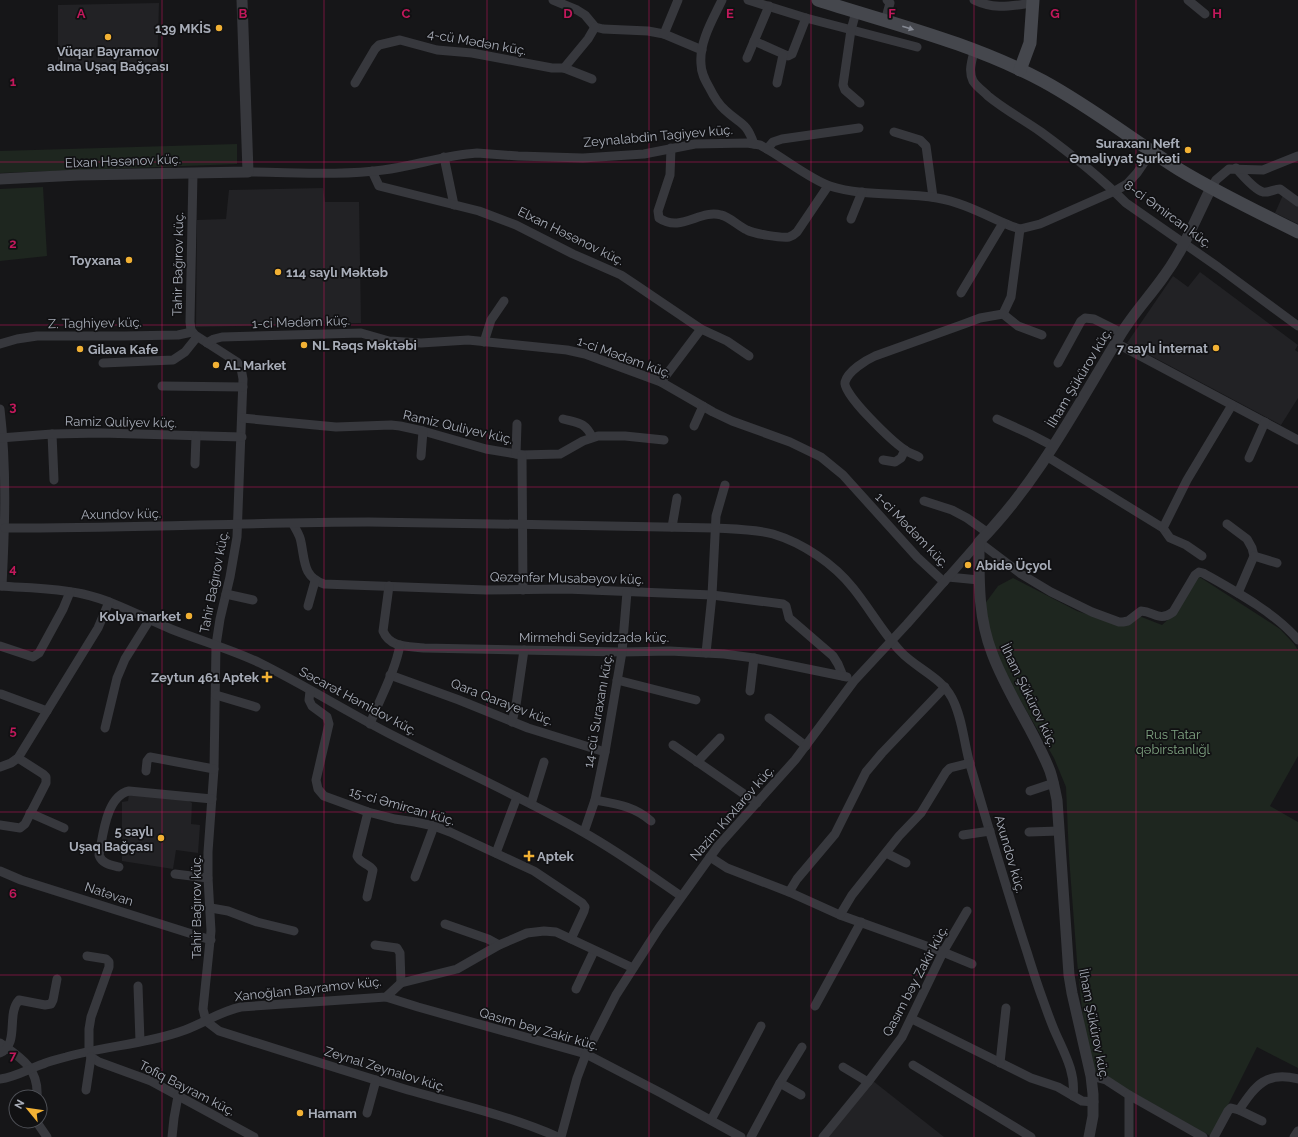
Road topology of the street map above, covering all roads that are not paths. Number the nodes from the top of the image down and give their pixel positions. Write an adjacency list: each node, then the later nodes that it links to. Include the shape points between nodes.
1 (242, 0): 41 (street)
2 (553, 0): 16 (street, via 582,13)
3 (678, 0): 18 (street)
4 (722, 0): 21 (street)
5 (748, 0): 11 (street)
6 (818, 0): 12 (main road)
7 (974, 0): 10 (street, via 994,7)
8 (1188, 0): 13 (street)
9 (890, 1): 15 (street)
10 (1033, 2): 26 (main road, via 1030,43)
11 (769, 6): 14 (street); 19 (street)
12 (856, 12): 15 (main road); 17 (street)
13 (1205, 14)
14 (806, 18): 17 (street); 23 (street, via 792,54)
15 (885, 21): 22 (main road, one-way to 22)
16 (595, 26): 18 (street, via 611,31 648,31); 25 (street, via 588,39)
17 (851, 30): 20 (street); 30 (street, via 842,85)
18 (664, 34): 21 (street)
19 (754, 42): 23 (street); 24 (street)
20 (917, 48)
21 (702, 50): 33 (street, via 703,75 710,90 724,110 747,127)
22 (974, 51): 26 (main road); 47 (street, 8-ci Əmircan küç., via 970,65 971,75 982,91 1060,146)
23 (783, 55): 29 (street)
24 (747, 58)
25 (564, 68): 27 (street, 4-cü Mədən küç.); 28 (street, 4-cü Mədən küç., via 437,50 400,40 379,45)
26 (1020, 70): 36 (main road, via 1068,96)
27 (592, 79)
28 (355, 83)
29 (777, 83)
30 (860, 103)
31 (859, 128): 35 (street, via 782,139 773,142)
32 (894, 132): 48 (street, via 920,140 926,146)
33 (754, 144): 34 (street, Zeynalabdin Tagiyev küç., via 695,144); 35 (street, Zeynalabdin Tagiyev küç.)
34 (671, 148): 38 (street, Zeynalabdin Tagiyev küç., via 644,154 604,157 553,158 477,153); 44 (street, via 670,175 658,211 659,218 675,224 719,214 754,233 790,237 797,232)
35 (767, 148): 44 (street, Zeynalabdin Tagiyev küç.)
36 (1152, 151): 45 (main road); 47 (street, via 1137,173)
37 (1298, 156): 39 (street, via 1263,170)
38 (444, 157): 40 (street, Zeynalabdin Tagiyev küç.); 50 (street)
39 (1236, 168): 45 (street, via 1222,174); 49 (street, via 1259,190 1266,192 1280,189)
40 (372, 171): 41 (street, Zeynalabdin Tagiyev küç.); 50 (street, Elxan Həsənov küç., via 379,186)
41 (248, 172): 42 (street, Elxan Həsənov küç.)
42 (193, 173): 43 (street, Elxan Həsənov küç.); 62 (street, Tahir Bağırov küç., via 190,322)
43 (0, 179)
44 (828, 186): 46 (street, Zeynalabdin Tagiyev küç.)
45 (1211, 188): 54 (main road); 55 (street, İlham Şükürov küç.)
46 (862, 192): 48 (street, Zeynalabdin Tagiyev küç.); 51 (street)
47 (1115, 192): 53 (street, via 1040,224); 55 (street, 8-ci Əmircan küç., via 1126,203)
48 (933, 197): 52 (street, Zeynalabdin Tagiyev küç., via 949,200)
49 (1298, 202)
50 (454, 205): 60 (street, Elxan Həsənov küç., via 516,224 620,275)
51 (851, 219)
52 (1003, 223): 53 (street, Zeynalabdin Tagiyev küç.); 56 (street)
53 (1020, 229): 58 (street, via 1011,297)
54 (1298, 232)
55 (1185, 243): 59 (street, 8-ci Əmircan küç.); 61 (street, İlham Şükürov küç.)
56 (961, 293)
57 (504, 301): 64 (street, via 491,320)
58 (1003, 314): 63 (street, via 1018,326); 92 (street, via 980,318 875,356 864,361 850,374 845,382 850,396)
59 (1298, 326)
60 (701, 329): 68 (street, Elxan Həsənov küç., via 727,341); 71 (street)
61 (1122, 333): 66 (street, İlham Şükürov küç.); 70 (street, via 1094,319 1085,318)
62 (194, 335): 65 (street, Tahir Bağırov küç.); 67 (street, Z. Taghiyev küç., via 37,336); 69 (street, via 185,352 173,360)
63 (1042, 335)
64 (484, 342): 65 (street, 1-ci Mədəm küç., via 389,341 362,333 222,338); 71 (street, 1-ci Mədəm küç., via 576,351)
65 (207, 343): 73 (street, Tahir Bağırov küç., via 237,362 243,373)
66 (1116, 343): 74 (street); 91 (street, İlham Şükürov küç.)
67 (0, 344)
68 (749, 356)
69 (104, 363)
70 (1058, 363)
71 (661, 382): 75 (street, 1-ci Mədəm küç.)
72 (162, 386): 73 (street)
73 (243, 387): 77 (street, Tahir Bağırov küç.)
74 (1232, 405): 80 (street); 111 (street, via 1186,480)
75 (703, 406): 82 (street); 117 (street, 1-ci Mədəm küç., via 732,421 790,442 821,457 843,475 918,557)
76 (0, 409): 88 (street)
77 (242, 418): 83 (street, Ramiz Quliyev küç., via 336,427 391,425); 86 (street, Tahir Bağırov küç.)
78 (563, 419): 87 (street, via 585,426)
79 (997, 419): 91 (street)
80 (1265, 422): 90 (street); 97 (street)
81 (517, 424): 93 (street)
82 (694, 426)
83 (423, 431): 93 (street, Ramiz Quliyev küç., via 486,449); 94 (street)
84 (52, 434): 85 (street, Ramiz Quliyev küç.); 88 (street, Ramiz Quliyev küç.); 100 (street)
85 (196, 436): 86 (street, Ramiz Quliyev küç.); 99 (street)
86 (242, 437): 104 (street, Tahir Bağırov küç.)
87 (592, 437): 89 (street, Ramiz Quliyev küç., via 609,435); 93 (street, Ramiz Quliyev küç., via 560,454)
88 (2, 438): 108 (street)
89 (664, 440)
90 (1298, 440)
91 (1053, 446): 95 (street, İlham Şükürov küç.)
92 (905, 450): 96 (street); 98 (street, via 901,458 894,462)
93 (519, 454): 107 (street)
94 (421, 456)
95 (1046, 456): 111 (street); 112 (street, İlham Şükürov küç.)
96 (919, 457)
97 (1249, 458)
98 (882, 460)
99 (195, 464)
100 (54, 480)
101 (725, 485): 110 (street)
102 (677, 498): 109 (street)
103 (924, 501): 112 (street, via 952,510)
104 (238, 524): 105 (street, Axundov küç.); 108 (street, Axundov küç.); 126 (street, Tahir Bağırov küç.)
105 (293, 524): 107 (street, Axundov küç., via 375,522); 119 (street, via 300,540 306,568)
106 (1227, 524): 115 (street, via 1248,539)
107 (522, 525): 109 (street, Axundov küç.); 122 (street)
108 (5, 528): 120 (street)
109 (672, 528): 110 (street, Axundov küç.)
110 (715, 528): 127 (street); 133 (street, Axundov küç., via 772,534 790,540 809,551 838,571 853,587)
111 (1163, 528): 114 (street, via 1170,538)
112 (988, 533): 113 (street, İlham Şükürov küç.)
113 (979, 542): 117 (street, Nazim Kırxlarov küç.); 118 (street, İlham Şükürov küç.); 125 (street, via 1021,574 1051,592 1119,622 1128,620 1142,610 1158,617 1173,612 1199,572)
114 (1202, 556)
115 (1254, 556): 116 (street); 125 (street)
116 (1277, 563)
117 (946, 579): 118 (street); 133 (street, Nazim Kırxlarov küç.)
118 (979, 580): 168 (street, İlham Şükürov küç., via 981,612 991,652)
119 (315, 581): 121 (street, Qəzənfər Musabəyov küç., via 324,584); 130 (street)
120 (1, 586): 123 (street, Səcarət Həmidov küç.)
121 (389, 586): 122 (street, Qəzənfər Musabəyov küç.); 135 (street, Mirmehdi Seyidzadə küç., via 383,631 390,642)
122 (523, 590): 124 (street, Qəzənfər Musabəyov küç.)
123 (70, 592): 129 (street, Səcarət Həmidov küç.); 136 (street, via 39,653 33,657)
124 (627, 592): 127 (street, Qəzənfər Musabəyov küç.); 138 (street, 14-cü Suraxanı küç.)
125 (1238, 593): 132 (street, via 1286,627)
126 (226, 594): 128 (street); 134 (street, Tahir Bağırov küç.)
127 (712, 595): 139 (street); 142 (street, Qəzənfər Musabəyov küç., via 783,604 789,618 833,656)
128 (252, 600)
129 (109, 602): 131 (street, Səcarət Həmidov küç.); 152 (street, via 98,628)
130 (308, 606)
131 (150, 619): 134 (street, Səcarət Həmidov küç.); 156 (street, via 125,659 117,678)
132 (1298, 640)
133 (891, 641): 144 (street, Nazim Kırxlarov küç.); 145 (street, Axundov küç., via 902,654)
134 (216, 645): 146 (street, Səcarət Həmidov küç., via 259,663); 149 (street, Tahir Bağırov küç.)
135 (400, 645): 137 (street, Mirmehdi Seyidzadə küç., via 424,648); 141 (street)
136 (0, 646)
137 (524, 650): 138 (street, Mirmehdi Seyidzadə küç.); 154 (street)
138 (622, 652): 139 (street, Mirmehdi Seyidzadə küç.); 143 (street, 14-cü Suraxanı küç.)
139 (706, 653): 140 (street, Mirmehdi Seyidzadə küç.)
140 (754, 658): 142 (street, Mirmehdi Seyidzadə küç.); 147 (street)
141 (390, 675): 154 (street, Qara Qarayev küç.); 155 (street)
142 (843, 676): 144 (street, Mirmehdi Seyidzadə küç.)
143 (617, 680): 150 (street); 160 (street, 14-cü Suraxanı küç.)
144 (854, 681): 159 (street, Nazim Kırxlarov küç.)
145 (945, 687): 164 (street, Axundov küç., via 957,711); 195 (street, via 866,772 835,834 796,879)
146 (310, 691): 155 (street, Səcarət Həmidov küç.); 175 (street, 15-ci Əmircan küç., via 309,700 312,706 327,717 329,724 316,780 318,789 324,796)
147 (750, 691)
148 (1, 694): 152 (street)
149 (216, 695): 151 (street); 166 (street, Tahir Bağırov küç.)
150 (696, 700)
151 (256, 707)
152 (47, 711): 161 (street)
153 (769, 718): 159 (street)
154 (512, 722): 160 (street, Qara Qarayev küç.)
155 (370, 724): 170 (street, Səcarət Həmidov küç.)
156 (104, 728)
157 (720, 738): 163 (street)
158 (673, 745): 163 (street)
159 (806, 746): 173 (street, Nazim Kırxlarov küç.)
160 (605, 752): 172 (street, 14-cü Suraxanı küç.)
161 (18, 758): 165 (street); 176 (street, via 46,777 46,782)
162 (544, 762): 174 (street)
163 (697, 762): 173 (street)
164 (970, 763): 183 (street, Axundov küç.); 187 (street, via 950,768 921,812)
165 (0, 767)
166 (214, 769): 167 (street, via 150,757); 171 (street, Tahir Bağırov küç.)
167 (146, 771)
168 (1054, 783): 169 (street); 181 (street, İlham Şükürov küç.)
169 (1030, 791)
170 (516, 797): 174 (street, Səcarət Həmidov küç.); 186 (street)
171 (212, 799): 190 (street, via 129,791 119,796 107,816 99,855 105,863); 194 (street, Tahir Bağırov küç.)
172 (594, 800): 177 (street, via 632,808); 182 (street, 14-cü Suraxanı küç.)
173 (757, 803): 188 (street, Nazim Kırxlarov küç.)
174 (531, 804): 182 (street, Səcarət Həmidov küç.)
175 (368, 812): 179 (street, 15-ci Əmircan küç.); 197 (street, via 357,856 373,870)
176 (30, 813): 178 (street, via 20,828); 180 (street)
177 (652, 821)
178 (0, 825)
179 (434, 826): 186 (street, 15-ci Əmircan küç.); 193 (street)
180 (64, 828)
181 (1059, 831): 184 (street); 232 (street, İlham Şükürov küç., via 1069,975)
182 (584, 832): 196 (street, Səcarət Həmidov küç.)
183 (990, 832): 185 (street); 243 (street, Axundov küç., via 1042,998 1067,1058 1073,1078)
184 (1029, 832)
185 (963, 835)
186 (496, 853): 204 (street, 15-ci Əmircan küç., via 534,871 582,903 585,907 584,912)
187 (886, 853): 189 (street); 200 (street, via 852,895)
188 (710, 857): 195 (street, via 727,868); 196 (street, Nazim Kırxlarov küç.)
189 (906, 863)
190 (119, 867)
191 (0, 871): 205 (street, Natəvan, via 21,880)
192 (175, 874): 194 (street)
193 (415, 877)
194 (208, 878): 198 (street, Tahir Bağırov küç.)
195 (789, 892): 200 (street)
196 (681, 896): 212 (street, Nazim Kırxlarov küç.)
197 (367, 897)
198 (211, 908): 203 (street); 205 (street, Tahir Bağırov küç.)
199 (967, 911): 209 (street, Qasım bəy Zakir küç.)
200 (840, 915): 201 (street)
201 (861, 922): 209 (street); 218 (street)
202 (445, 924): 207 (street)
203 (294, 931)
204 (571, 939): 207 (street, Xanoğlan Bayramov küç., via 556,932 544,931 528,933); 208 (street, Xanoğlan Bayramov küç.)
205 (211, 940): 221 (street, Tahir Bağırov küç., via 204,1000)
206 (375, 945): 214 (street, via 397,948 400,953)
207 (498, 945): 214 (street, Xanoğlan Bayramov küç., via 456,969)
208 (594, 951): 212 (street, Xanoğlan Bayramov küç.); 216 (street)
209 (943, 952): 211 (street); 220 (street, Qasım bəy Zakir küç.)
210 (87, 956): 226 (street, via 106,959 109,962 89,1029)
211 (972, 964)
212 (633, 968): 227 (street, Nazim Kırxlarov küç., via 602,1020)
213 (57, 979): 225 (street, via 50,1004 19,1000 16,1003 10,1039)
214 (400, 983): 217 (street, Xanoğlan Bayramov küç.)
215 (138, 986): 223 (street)
216 (576, 988)
217 (386, 997): 221 (street, Xanoğlan Bayramov küç., via 241,1007 225,1011); 227 (street, Qasım bəy Zakir küç.)
218 (815, 1006)
219 (1006, 1008): 228 (street)
220 (912, 1019): 228 (street); 236 (street, Qasım bəy Zakir küç., via 892,1052)
221 (206, 1021): 223 (street, Tofiq Bayram küç., via 184,1031); 235 (street, Zeynal Zeynalov küç., via 219,1031)
222 (761, 1026): 247 (street)
223 (140, 1041): 226 (street, Tofiq Bayram küç.)
224 (802, 1047): 237 (street)
225 (2, 1048): 231 (street, via 24,1061)
226 (90, 1054): 231 (street, Tofiq Bayram küç., via 42,1064); 239 (street); 242 (street, Tofiq Bayram küç., via 99,1062 143,1078)
227 (586, 1054): 247 (street, Qasım bəy Zakir küç.); 252 (street, Nazim Kırxlarov küç., via 576,1078)
228 (1000, 1063): 243 (street, via 1058,1087)
229 (913, 1064): 256 (street)
230 (843, 1067): 236 (street)
231 (31, 1069): 233 (street, Tofiq Bayram küç.); 238 (street)
232 (1091, 1076): 241 (street, via 1106,1080); 244 (street, İlham Şükürov küç.)
233 (0, 1079)
234 (1298, 1079): 245 (street, via 1280,1076 1266,1080)
235 (376, 1080): 246 (street); 252 (street, Zeynal Zeynalov küç., via 512,1120)
236 (868, 1082): 255 (street, Qasım bəy Zakir küç.)
237 (780, 1083): 240 (street); 254 (street)
238 (38, 1089)
239 (86, 1090)
240 (801, 1095)
241 (1129, 1095): 258 (street); 259 (street)
242 (178, 1096): 250 (street); 251 (street, Tofiq Bayram küç.)
243 (1073, 1096): 244 (street, via 1082,1101)
244 (1094, 1102): 257 (street, İlham Şükürov küç.)
245 (1239, 1110): 248 (street); 260 (street, via 1231,1108 1228,1111)
246 (368, 1113)
247 (711, 1120): 253 (street, Qasım bəy Zakir küç.)
248 (1262, 1121)
249 (1298, 1131): 261 (street)
250 (172, 1137)
251 (254, 1137)
252 (560, 1137)
253 (741, 1137)
254 (751, 1137)
255 (823, 1137)
256 (1032, 1137)
257 (1089, 1137)
258 (1129, 1137)
259 (1203, 1137)
260 (1214, 1137)
261 (1294, 1137)

